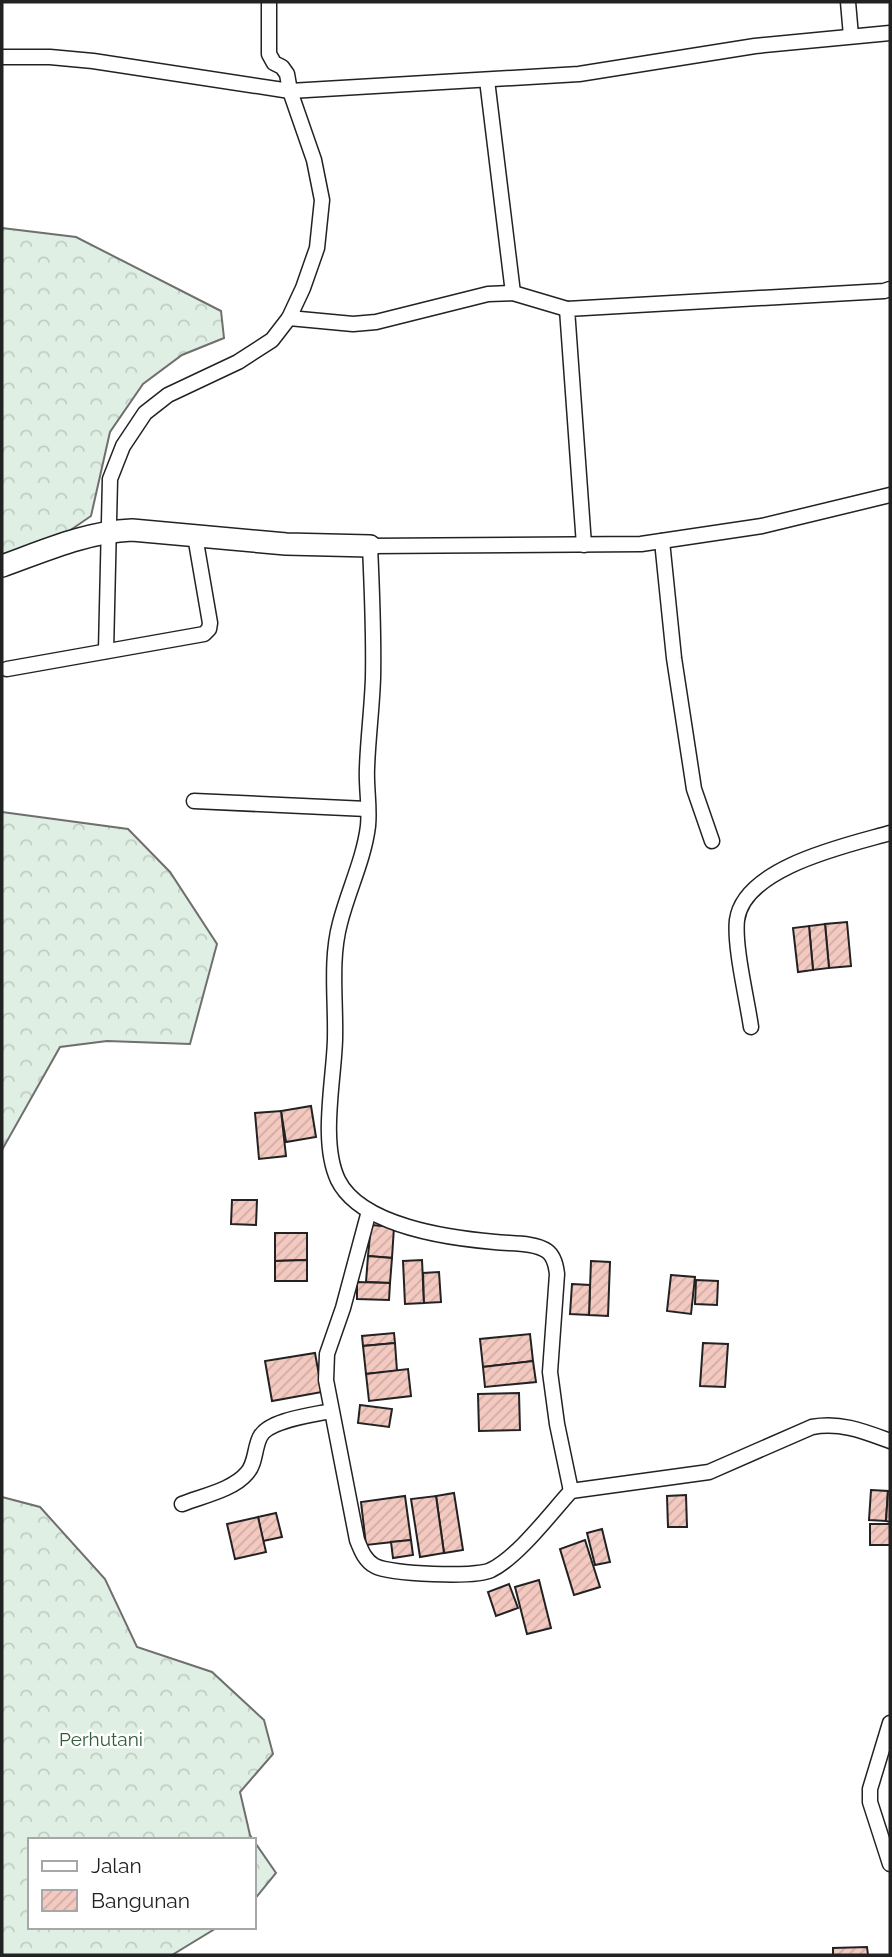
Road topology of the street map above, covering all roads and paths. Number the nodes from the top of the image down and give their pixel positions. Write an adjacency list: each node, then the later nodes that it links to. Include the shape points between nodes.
1 (269, 2): 7 (street, via 269,54 274,64 285,70)
2 (848, 2): 4 (street)
3 (890, 33): 4 (street)
4 (851, 36): 6 (street, via 579,74)
5 (2, 57): 7 (street, via 105,62)
6 (487, 80): 7 (street); 9 (street)
7 (289, 91): 11 (street, via 314,160 322,200 317,248)
8 (890, 289): 10 (street)
9 (513, 293): 10 (street); 11 (street, via 488,294 376,323)
10 (567, 309): 16 (street)
11 (289, 318): 13 (street, via 272,340 238,362 168,395 145,413 123,446 110,479)
12 (890, 495): 15 (street, via 762,526)
13 (110, 531): 14 (main road); 18 (main road); 19 (street)
14 (195, 536): 17 (main road); 19 (street, via 209,629 199,637)
15 (662, 541): 16 (street); 24 (street, via 694,789)
16 (584, 545): 17 (street)
17 (370, 546): 22 (street, via 373,660)
18 (2, 566)
19 (106, 652): 20 (street)
20 (7, 669)
21 (194, 801): 22 (street)
22 (367, 809): 26 (street, via 365,841 336,948 330,1141 339,1182 350,1198)
23 (890, 833): 25 (street, via 789,867 762,882 745,900 737,931)
24 (712, 841)
25 (751, 1027)
26 (369, 1211): 27 (street, via 327,1354); 29 (street, via 421,1231 550,1252 557,1274 550,1372)
27 (331, 1411): 29 (street, via 357,1540 367,1560 386,1570 462,1575 492,1570 511,1556); 30 (street, via 270,1426 260,1436 253,1464 236,1483)
28 (890, 1441): 29 (street, via 829,1424 812,1427 709,1472)
29 (571, 1491)
30 (182, 1504)
31 (890, 1723): 32 (street, via 870,1789)
32 (890, 1864)

